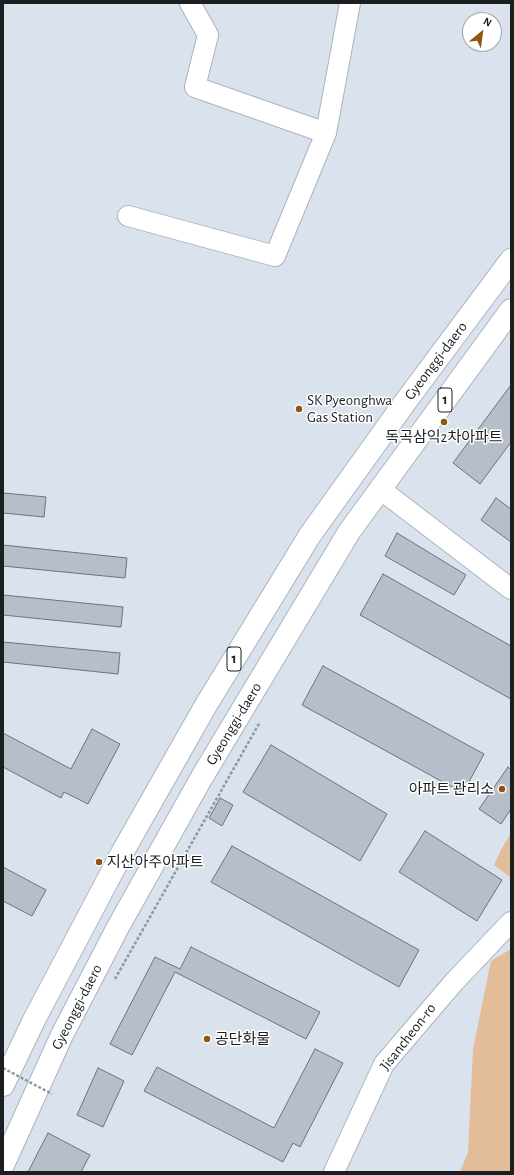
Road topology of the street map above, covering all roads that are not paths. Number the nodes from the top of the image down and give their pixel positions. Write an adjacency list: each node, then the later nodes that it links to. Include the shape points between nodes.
1 (190, 3): 3 (street, via 208,36 195,87)
2 (350, 3): 3 (street)
3 (326, 133): 4 (street, via 275,256)
4 (128, 216)
5 (511, 260): 10 (main road, Gyeonggi-daero / 1, via 310,535 206,704 122,853 34,1020)
6 (511, 310): 7 (main road, Gyeonggi-daero / 1)
7 (380, 489): 8 (street); 11 (main road, Gyeonggi-daero / 1, via 349,532 210,764 118,927 62,1035)
8 (511, 589)
9 (511, 922): 12 (street, Jisancheon-ro, via 454,982 384,1064)
10 (3, 1085)
11 (3, 1165)
12 (334, 1172)

